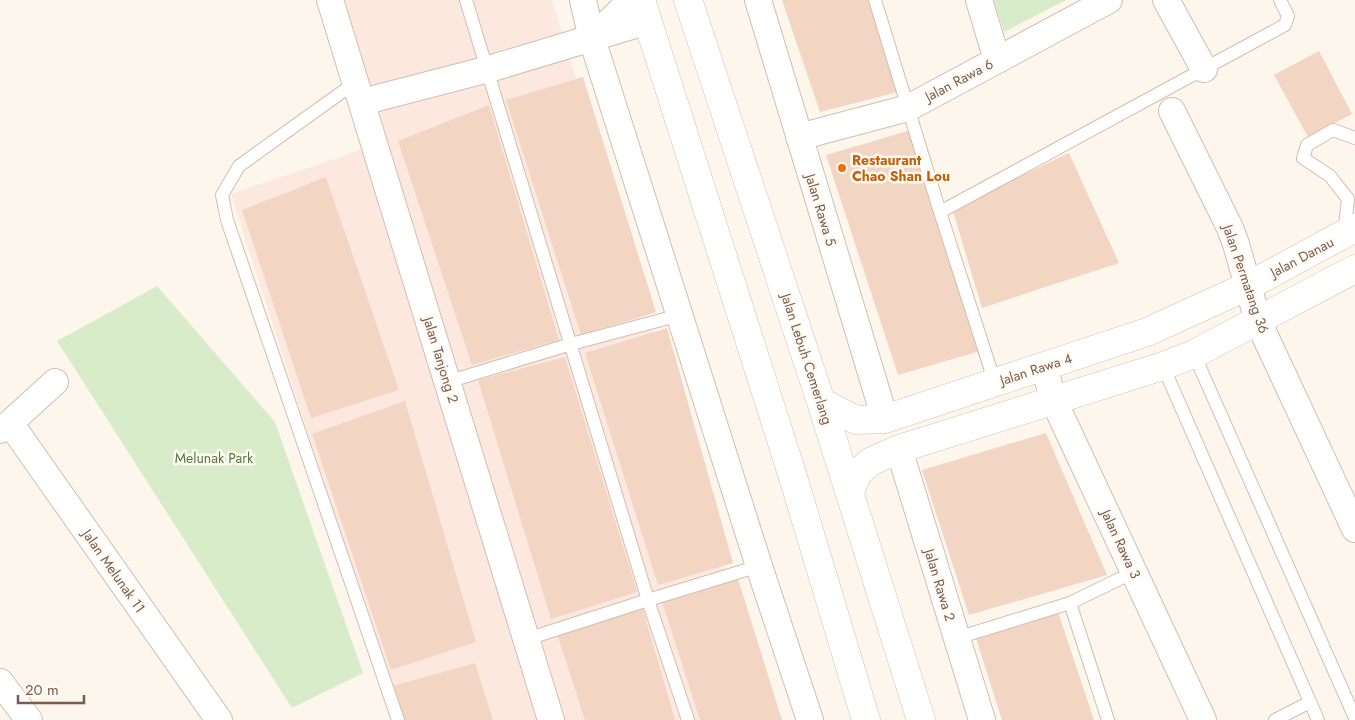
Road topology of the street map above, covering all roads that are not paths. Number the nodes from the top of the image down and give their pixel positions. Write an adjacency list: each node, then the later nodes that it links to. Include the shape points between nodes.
1 (330, 0): 17 (street, Jalan Tanjong 2)
2 (466, 0): 15 (lane)
3 (583, 0): 13 (street)
4 (628, 0): 13 (street)
5 (688, 0): 36 (main road, Jalan Lebuh Cemerlang)
6 (758, 0): 20 (street, Jalan Rawa 5)
7 (875, 0): 18 (lane)
8 (978, 0): 14 (street)
9 (1109, 0): 14 (street, Jalan Rawa 6)
10 (1166, 0): 16 (street)
11 (1280, 0): 16 (lane, via 1288,16 1285,25)
12 (644, 11): 13 (street); 57 (main road, via 790,468)
13 (592, 39): 15 (street); 26 (street)
14 (998, 60): 18 (street, Jalan Rawa 6)
15 (488, 69): 17 (street); 28 (lane)
16 (1204, 69): 22 (lane)
17 (359, 92): 33 (street, Jalan Tanjong 2); 53 (lane, via 239,166 222,194 230,230)
18 (908, 108): 20 (street, Jalan Rawa 6); 22 (lane)
19 (1172, 111): 25 (street, Jalan Permatang 36, via 1230,228)
20 (799, 137): 37 (street, Jalan Rawa 5)
21 (1355, 138): 23 (lane, via 1333,130 1307,145 1303,158 1330,176 1348,198)
22 (940, 212): 34 (lane)
23 (1349, 231): 25 (main road, Jalan Danau)
24 (1355, 268): 27 (main road)
25 (1248, 286): 27 (street, Jalan Permatang 36); 30 (main road, Jalan Rawa 4, via 1147,332)
26 (680, 315): 28 (lane); 42 (street)
27 (1258, 320): 29 (main road); 41 (street, Jalan Permatang 36)
28 (571, 344): 33 (lane); 44 (lane)
29 (1194, 354): 31 (main road); 50 (lane)
30 (1044, 366): 34 (main road, Jalan Rawa 4); 35 (street, Jalan Rawa 3)
31 (1163, 366): 35 (main road); 49 (lane)
32 (55, 382): 38 (street)
33 (447, 382): 47 (street, Jalan Tanjong 2)
34 (995, 383): 37 (main road, Jalan Rawa 4)
35 (1053, 399): 39 (main road); 43 (street, Jalan Rawa 3)
36 (821, 402): 37 (main road, Jalan Rawa 4, via 856,420); 40 (main road, Jalan Lebuh Cemerlang)
37 (885, 419)
38 (5, 426): 52 (street, Jalan Melunak 11)
39 (899, 449): 40 (main road, via 870,462 858,473); 46 (street, Jalan Rawa 2)
40 (850, 491): 58 (main road, Jalan Lebuh Cemerlang)
41 (1355, 529)
42 (759, 566): 44 (lane); 56 (street)
43 (1134, 572): 45 (lane); 61 (street, Jalan Rawa 3)
44 (648, 600): 47 (lane); 55 (lane)
45 (1070, 602): 46 (lane); 60 (lane)
46 (957, 638): 59 (street, Jalan Rawa 2)
47 (527, 639): 54 (street, Jalan Tanjong 2)
48 (0, 682): 51 (street)
49 (1310, 702): 62 (lane); 63 (lane)
50 (1355, 718)
51 (29, 720)
52 (219, 720)
53 (398, 720)
54 (551, 720)
55 (688, 720)
56 (810, 720)
57 (866, 720)
58 (922, 720)
59 (982, 720)
60 (1108, 720)
61 (1203, 720)
62 (1275, 720)
63 (1318, 720)

